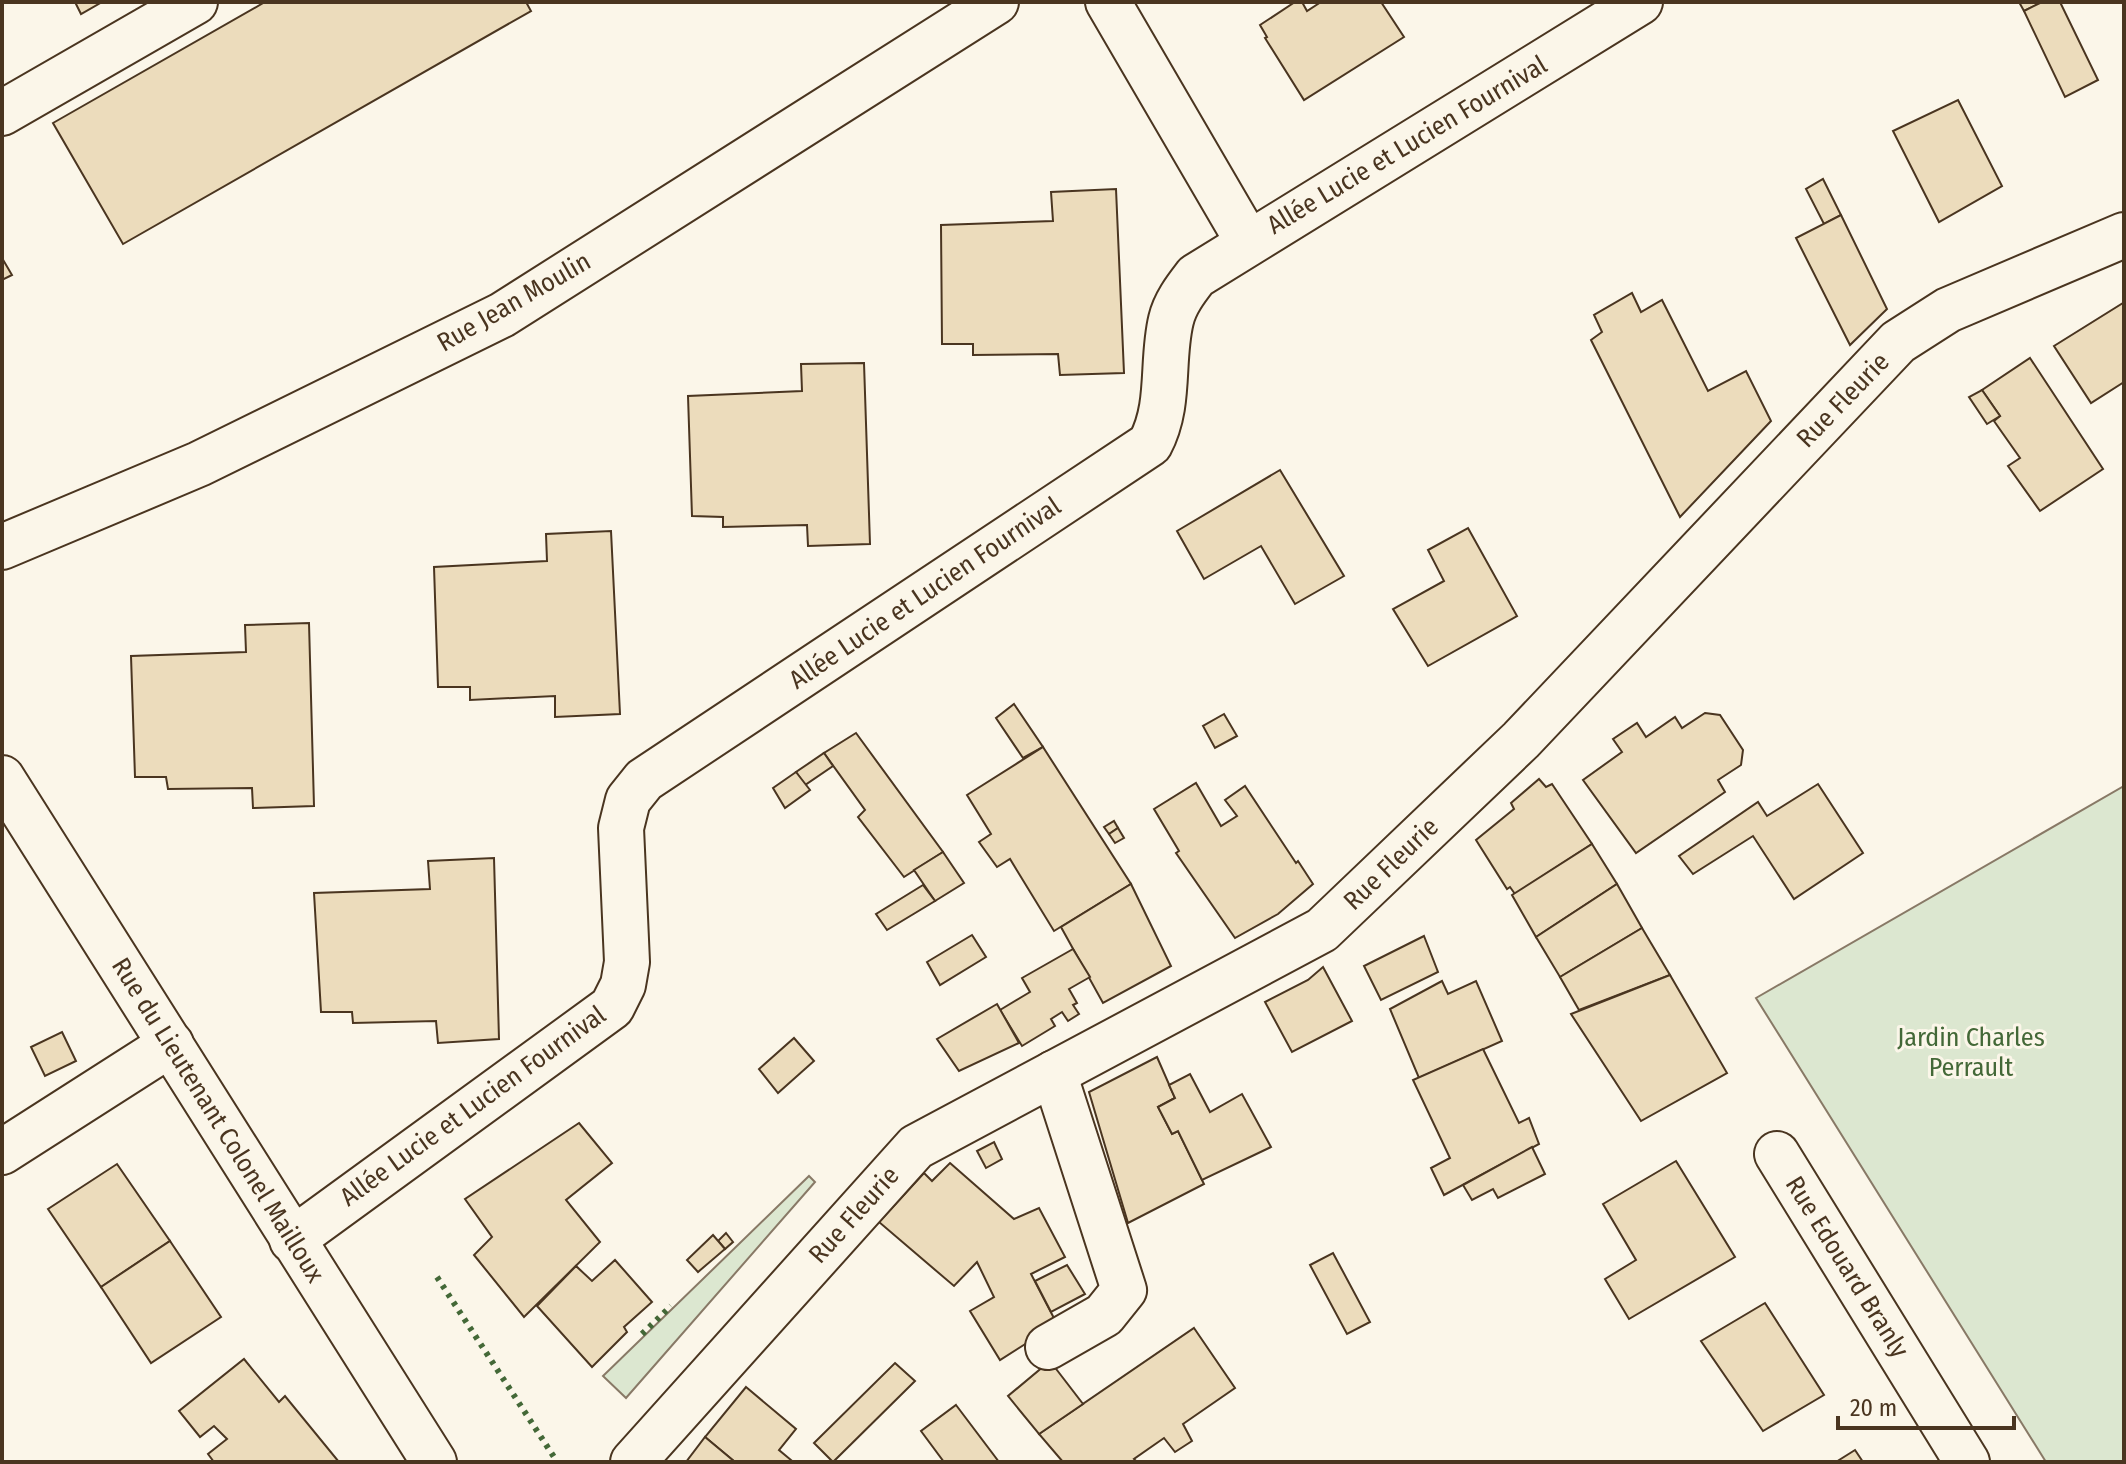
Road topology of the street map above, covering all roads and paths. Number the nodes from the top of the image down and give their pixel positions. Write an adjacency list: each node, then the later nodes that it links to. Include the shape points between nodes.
1 (195, 2): 5 (street)
2 (996, 2): 8 (street, Rue Jean Moulin, via 502,315 199,464)
3 (1108, 2): 7 (street)
4 (1640, 2): 7 (street, Allée Lucie et Lucien Fournival)
5 (2, 113)
6 (2124, 235): 11 (street, Rue Fleurie, via 1948,310 1898,342 1521,740 1322,930)
7 (1248, 242): 14 (street, Allée Lucie et Lucien Fournival, via 1196,276 1180,298 1171,320 1164,402 1150,444 644,780 628,800 621,828 627,962 612,1007)
8 (2, 547)
9 (2, 778): 10 (street, Rue du Lieutenant Colonel Mailloux)
10 (171, 1044): 12 (street); 14 (street, Rue du Lieutenant Colonel Mailloux)
11 (1054, 1073): 15 (street, via 1124,1290 1104,1315); 17 (street, Rue Fleurie, via 916,1147)
12 (2, 1152)
13 (1777, 1154): 18 (street, Rue Edouard Branly)
14 (292, 1240): 16 (street, Rue du Lieutenant Colonel Mailloux)
15 (1048, 1347)
16 (434, 1462)
17 (633, 1462)
18 (1967, 1462)

